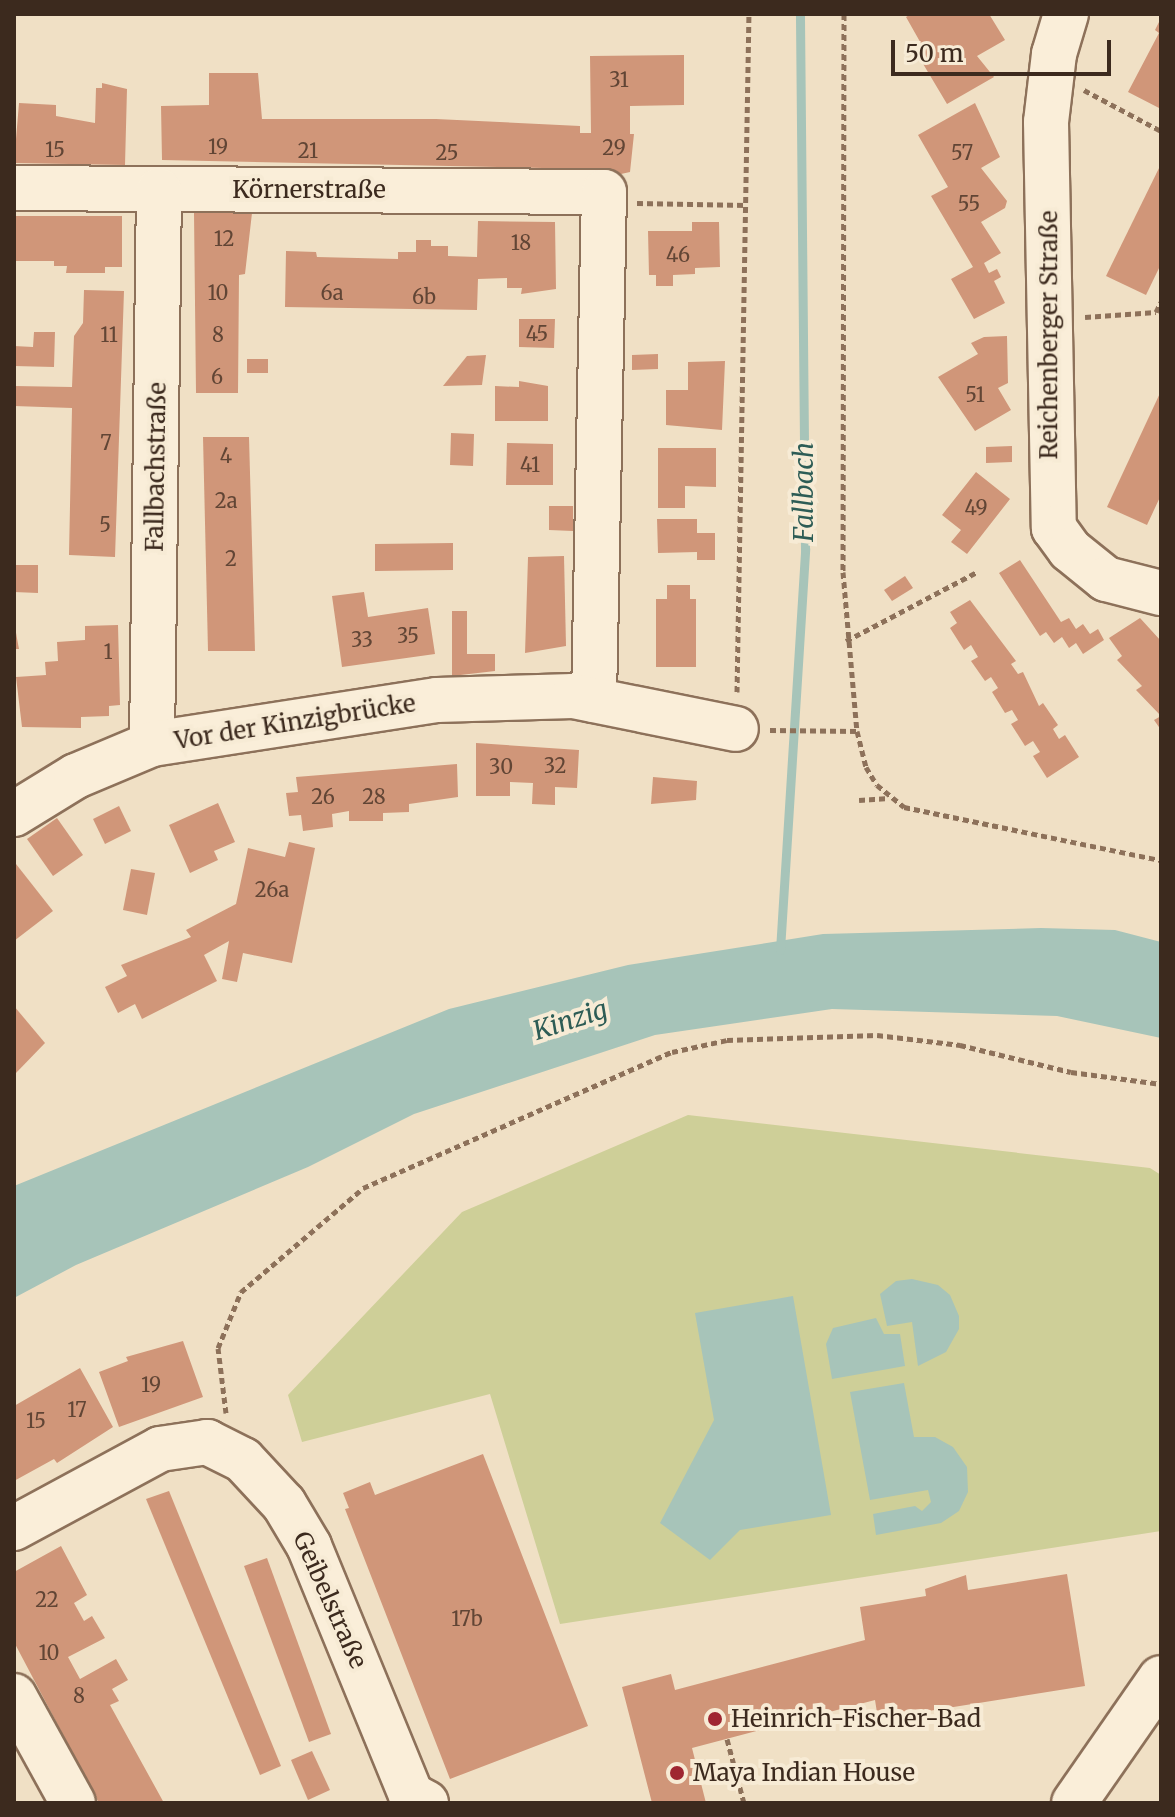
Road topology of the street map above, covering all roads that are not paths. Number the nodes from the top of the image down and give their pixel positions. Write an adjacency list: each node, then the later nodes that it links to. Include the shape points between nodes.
1 (1066, 14): 4 (street, Reichenberger Straße, via 1051,73 1046,122 1054,528 1070,550 1106,579)
2 (14, 188): 3 (street, Körnerstraße)
3 (159, 190): 5 (street, Körnerstraße, via 604,197); 7 (street, Fallbachstraße)
4 (1161, 593)
5 (594, 700): 6 (street, Vor der Kinzigbrücke); 7 (street, Vor der Kinzigbrücke, via 556,695 437,700)
6 (750, 729)
7 (152, 744): 8 (street, Vor der Kinzigbrücke, via 76,776)
8 (14, 814)
9 (14, 1528): 13 (street, Geibelstraße, via 160,1449 207,1442 230,1452 284,1504 309,1546 411,1795)
10 (1161, 1678): 14 (street)
11 (14, 1696): 12 (street)
12 (73, 1803)
13 (426, 1803)
14 (1074, 1803)

